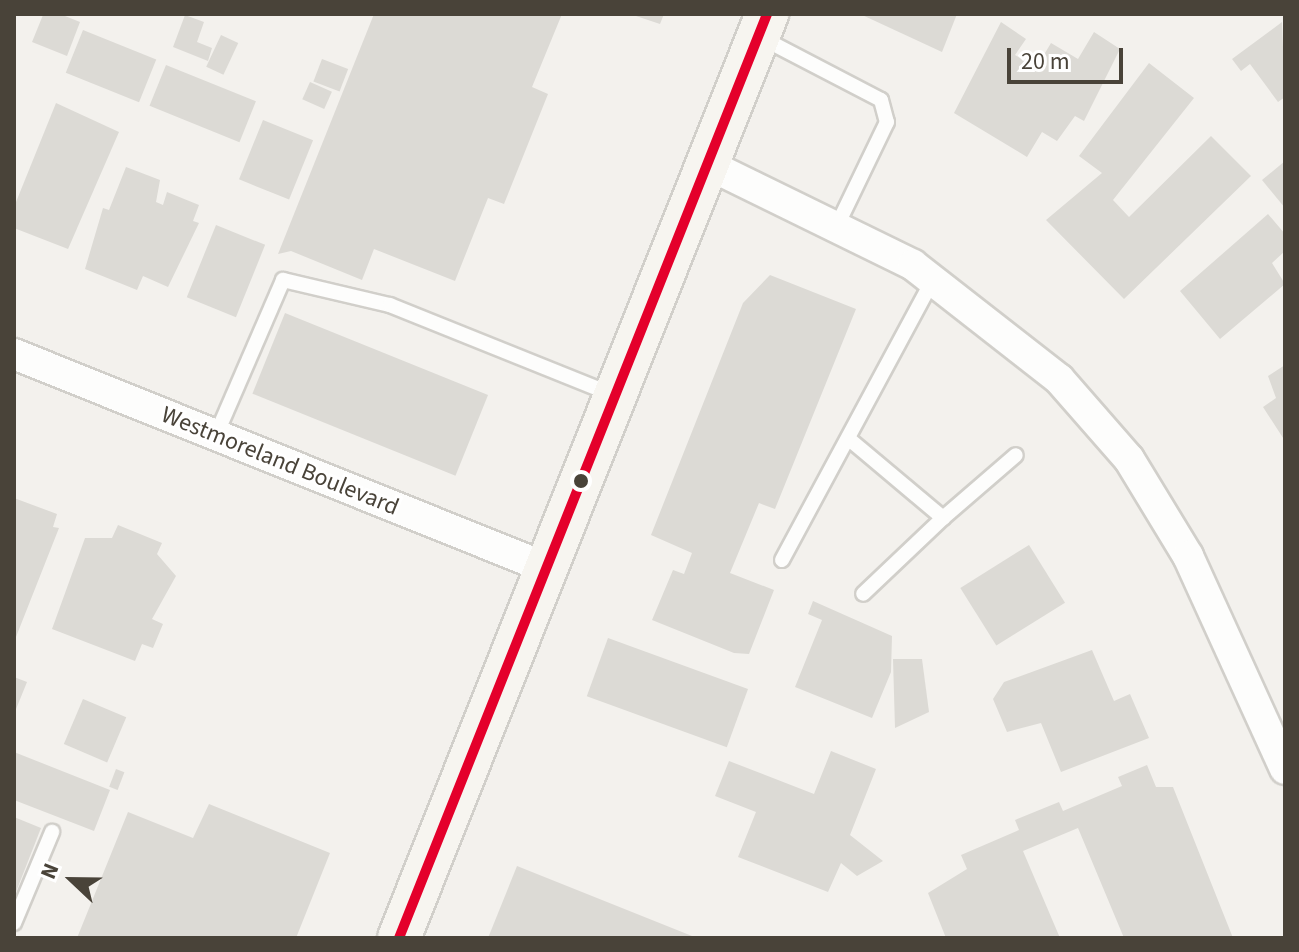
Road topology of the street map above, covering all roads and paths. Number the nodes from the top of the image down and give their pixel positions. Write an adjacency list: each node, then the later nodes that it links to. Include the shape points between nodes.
1 (763, 25): 2 (main road); 3 (lane, via 881,100 887,122)
2 (707, 164): 3 (street); 6 (main road)
3 (838, 224): 4 (street)
4 (933, 279): 8 (lane); 14 (street, via 1059,379 1129,459 1188,556)
5 (14, 354): 7 (street, Westmoreland Boulevard)
6 (615, 396): 7 (lane, via 390,305 283,280); 12 (main road)
7 (216, 435): 12 (street, Westmoreland Boulevard)
8 (849, 439): 10 (lane); 11 (lane)
9 (1016, 455): 10 (lane)
10 (943, 518): 13 (lane)
11 (782, 560)
12 (547, 568): 17 (main road)
13 (863, 594)
14 (1285, 769)
15 (52, 832): 16 (lane)
16 (14, 923)
17 (399, 938)

